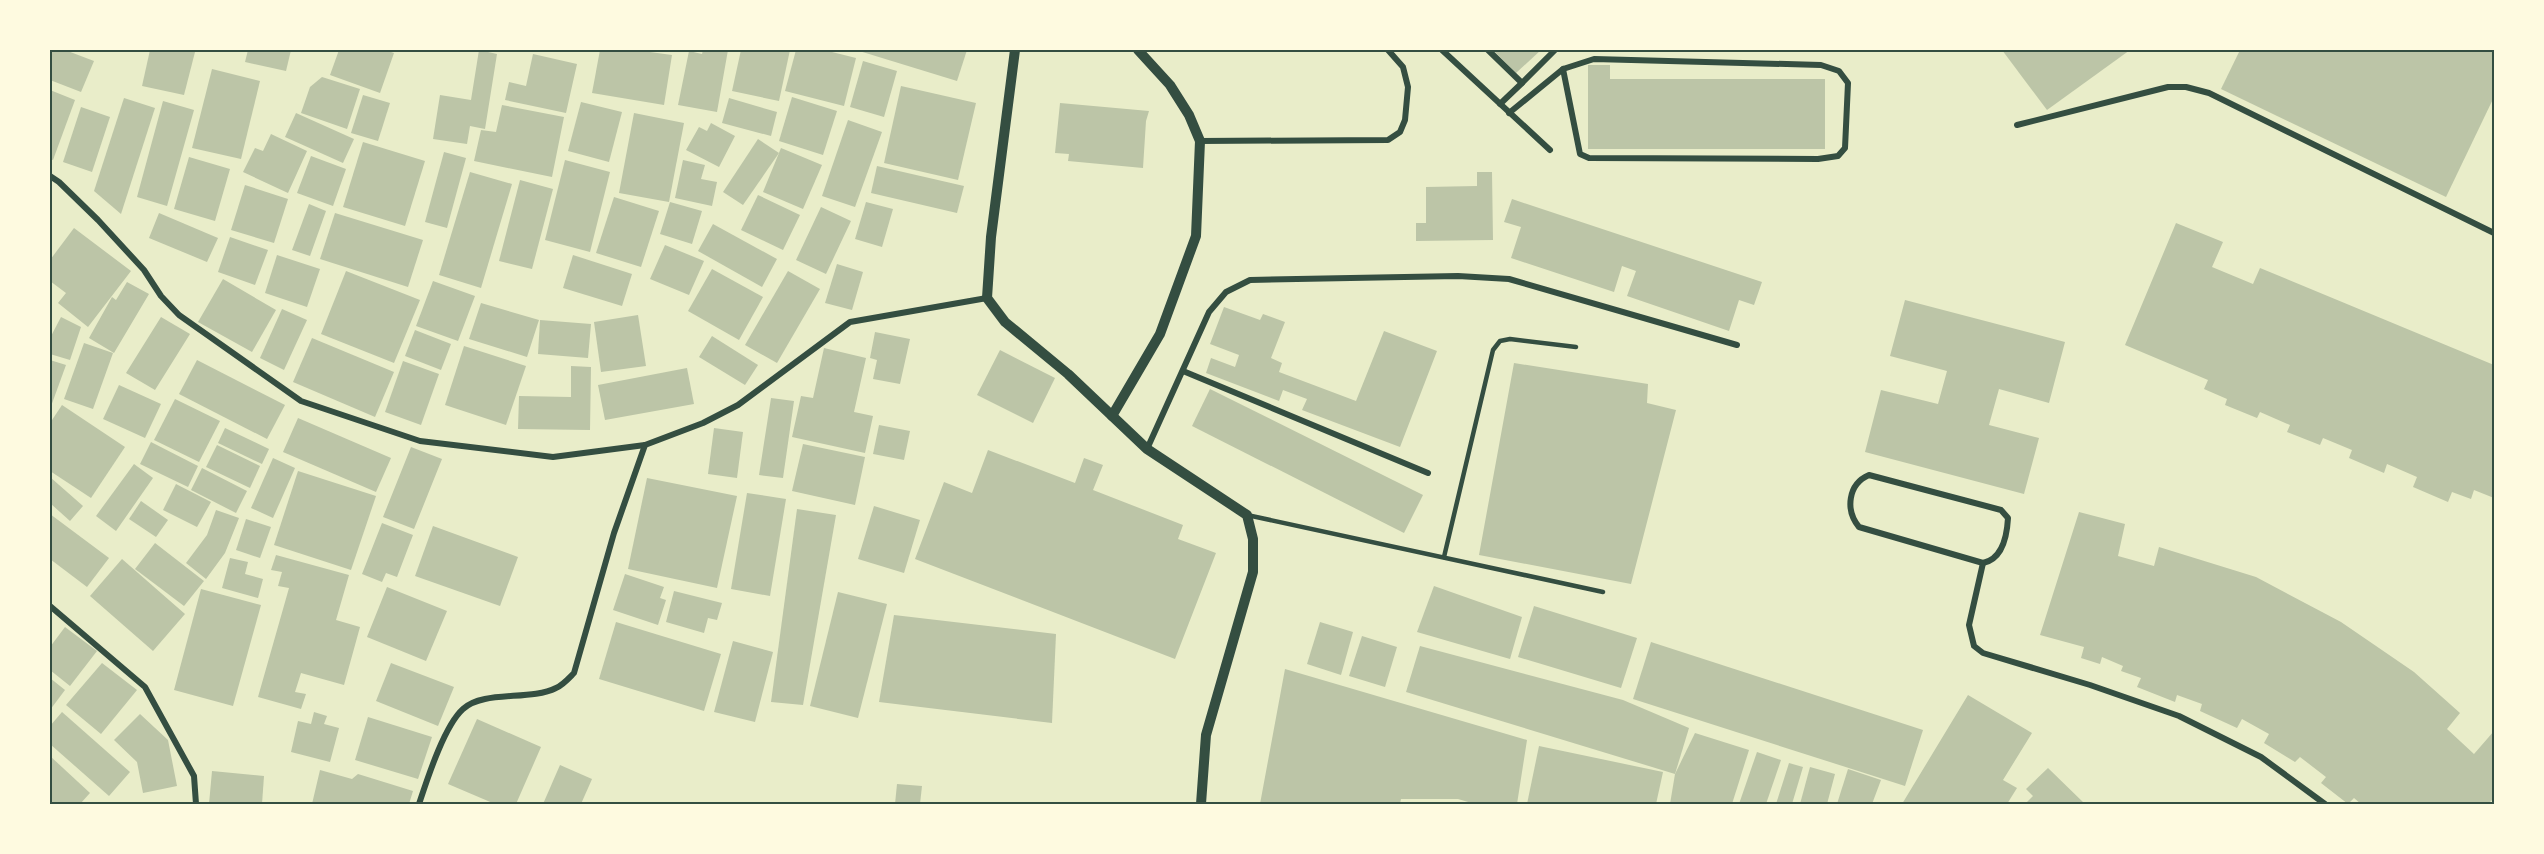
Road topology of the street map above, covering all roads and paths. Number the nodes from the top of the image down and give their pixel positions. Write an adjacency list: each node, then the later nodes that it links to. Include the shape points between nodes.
1 (1015, 50): 16 (street)
2 (1138, 50): 12 (street, via 1170,85)
3 (1388, 50): 12 (street, via 1403,67 1408,87 1406,120 1400,132 1388,140)
4 (1442, 50): 9 (street)
5 (1488, 50): 8 (street)
6 (1555, 50): 8 (street)
7 (1563, 69): 7 (street, via 1580,154 1589,158 1818,159 1838,156 1845,148 1848,82 1839,70 1821,66 1594,58); 10 (street)
8 (1522, 82): 9 (street)
9 (1500, 104): 10 (street)
10 (1509, 113): 13 (street)
11 (2017, 125): 15 (street, via 2169,87 2186,87 2209,93)
12 (1200, 141): 20 (street, via 1196,236 1160,334)
13 (1550, 150)
14 (50, 176): 21 (street, via 137,262 179,315 302,401 420,441 553,457)
15 (2494, 233)
16 (987, 298): 20 (street, via 1005,322); 21 (street, via 850,322 738,405)
17 (1737, 345): 19 (street, via 1509,279 1458,276 1250,280 1226,292 1209,312)
18 (1576, 347): 25 (lane, via 1510,339 1500,341 1493,350)
19 (1183, 371): 22 (street); 23 (street)
20 (1112, 416): 22 (street)
21 (645, 445): 30 (street, via 614,533 574,673 557,688 533,695 482,700 463,708 429,774)
22 (1147, 449): 24 (street)
23 (1428, 472)
24 (1247, 515): 25 (lane); 31 (street, via 1253,539 1253,572 1206,735)
25 (1444, 557): 27 (lane)
26 (1983, 563): 26 (street, via 1859,528 1850,510 1854,486 1869,475 2001,510 2008,518 1999,556); 32 (street, via 1970,625 1974,646 1983,653 2179,716 2261,757)
27 (1603, 592)
28 (50, 606): 29 (street, via 145,687 194,776)
29 (196, 804)
30 (419, 804)
31 (1201, 804)
32 (2325, 804)

